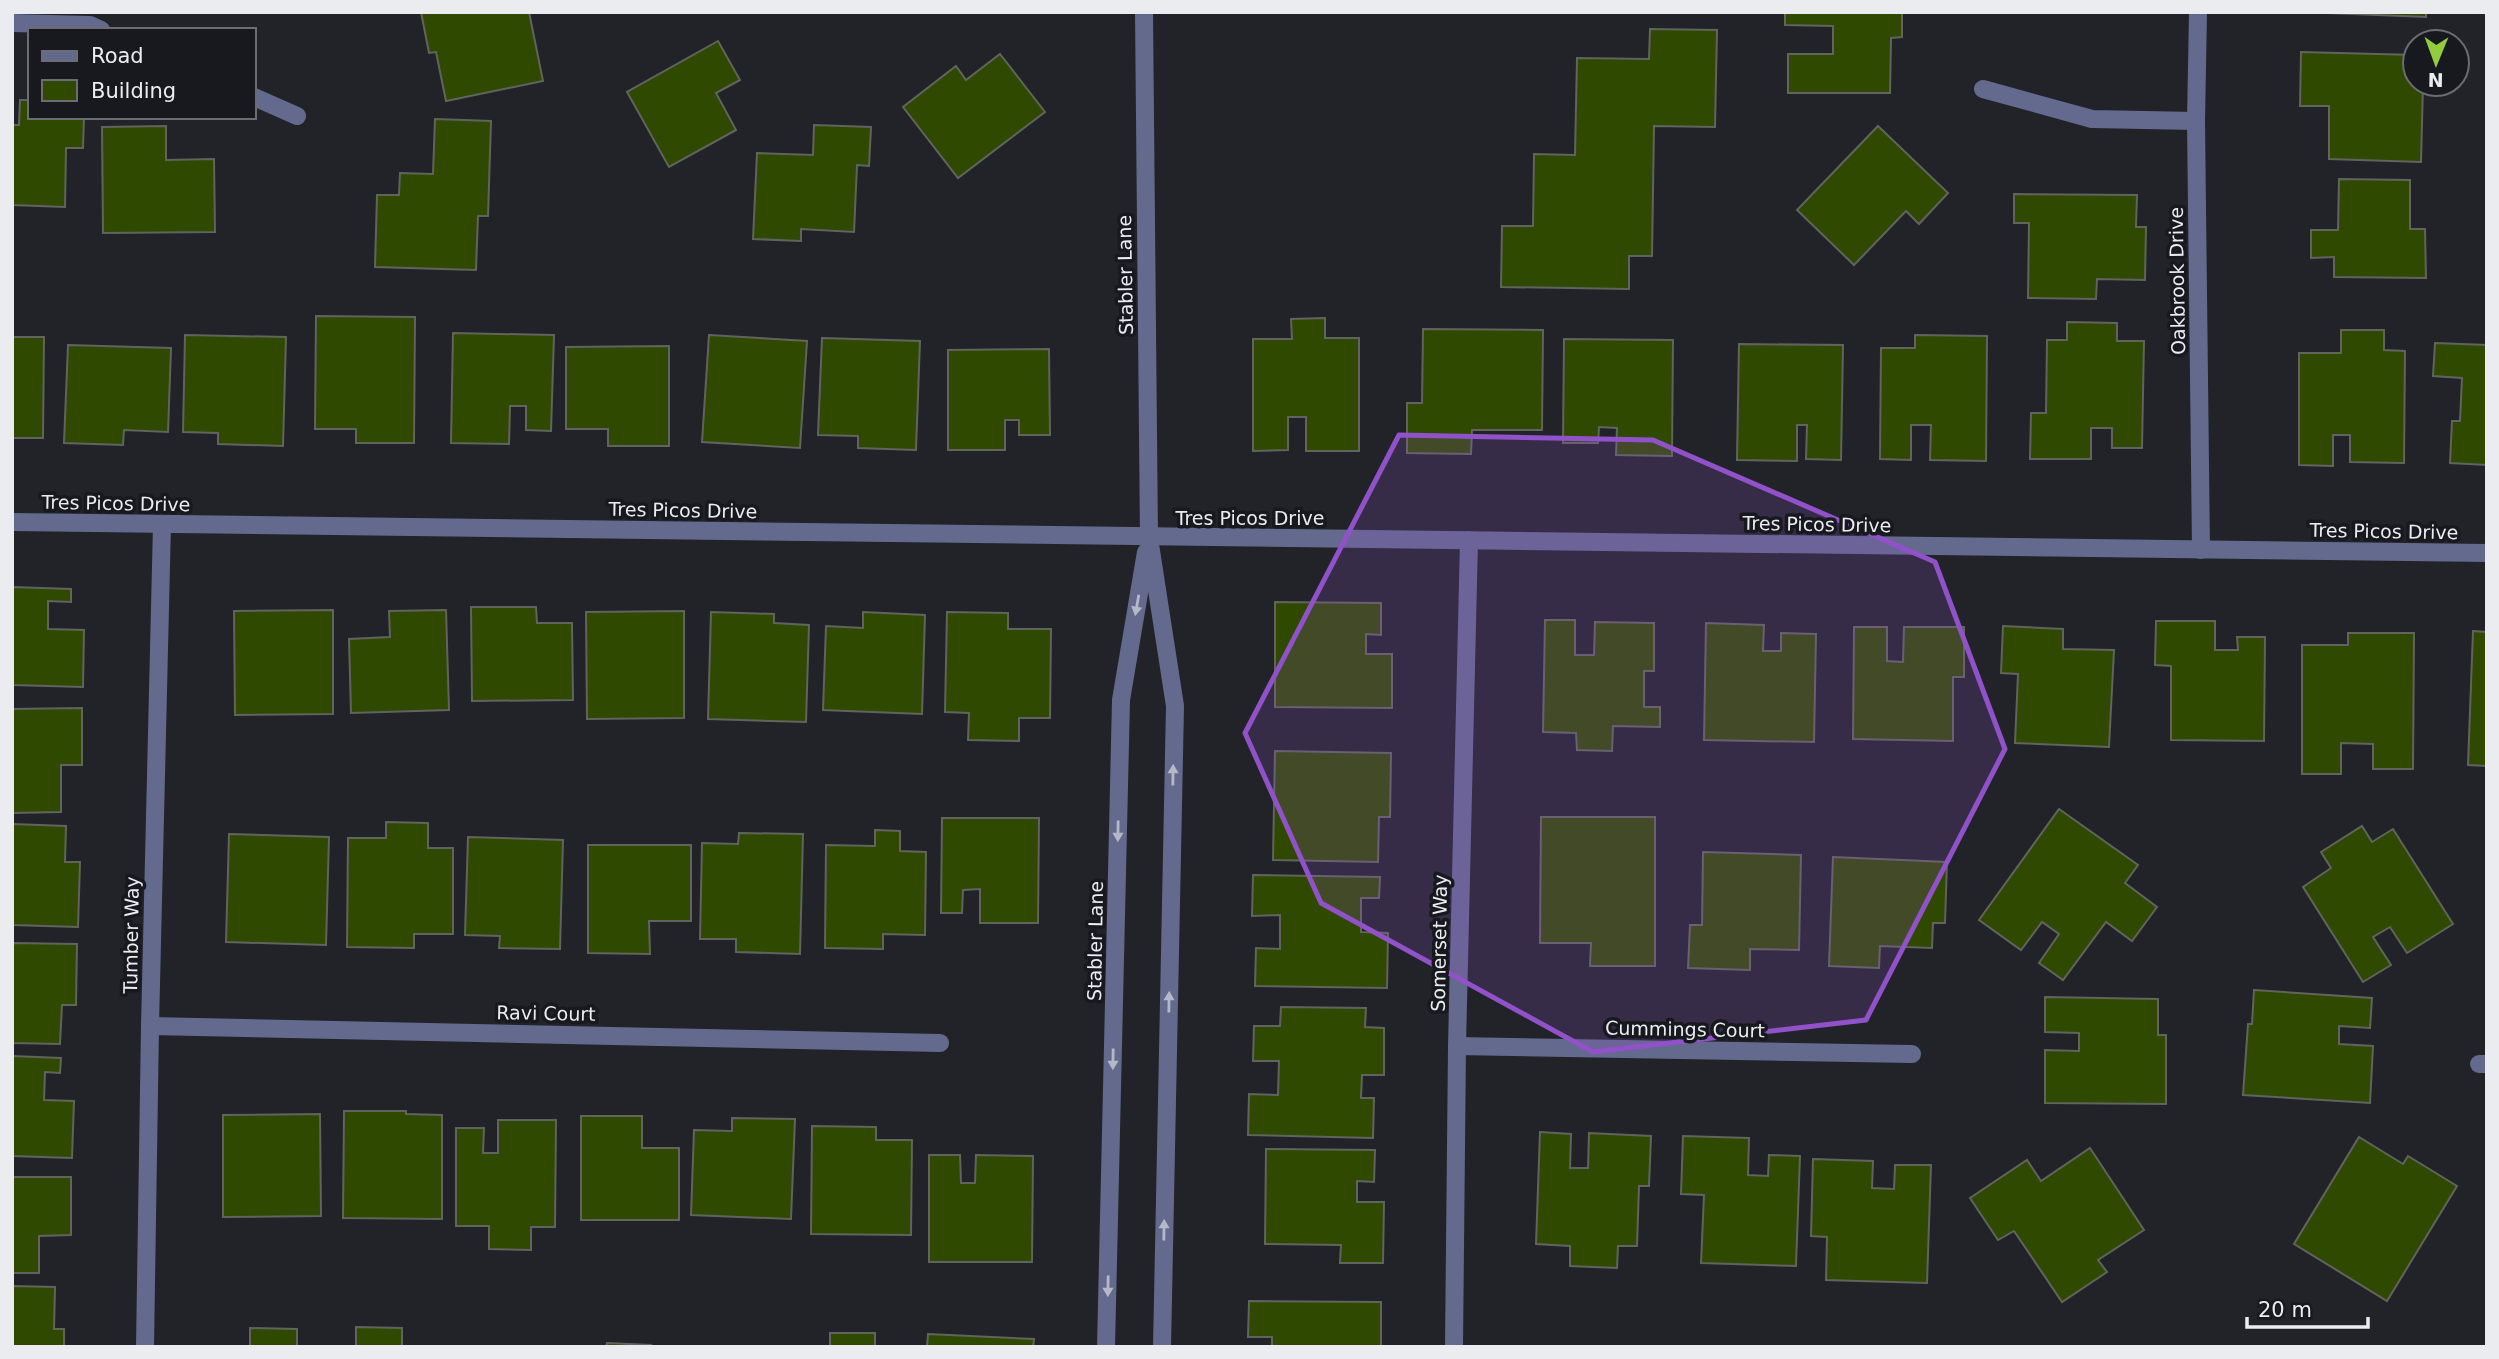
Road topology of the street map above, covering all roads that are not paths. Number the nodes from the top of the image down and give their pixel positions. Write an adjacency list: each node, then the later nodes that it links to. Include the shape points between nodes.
1 (1144, 12): 11 (street, Stabler Lane)
2 (2198, 12): 8 (street, Oakbrook Drive)
3 (94, 22): 4 (street)
4 (12, 23)
5 (1983, 89): 8 (street, via 2092,119)
6 (256, 98): 7 (street)
7 (297, 116)
8 (2196, 121): 13 (street, Oakbrook Drive)
9 (12, 522): 10 (street, Tres Picos Drive)
10 (162, 524): 11 (street, Tres Picos Drive); 15 (street, Tumber Way)
11 (1149, 538): 12 (street, Tres Picos Drive); 20 (street, Stabler Lane, one-way to 20, via 1121,700); 21 (street, Stabler Lane, one-way to 11, via 1175,706)
12 (1469, 540): 13 (street, Tres Picos Drive); 17 (street, Somerset Way)
13 (2201, 550): 14 (street, Tres Picos Drive)
14 (2487, 553)
15 (150, 1026): 16 (street, Ravi Court); 19 (street, Tumber Way)
16 (940, 1043)
17 (1457, 1046): 18 (street, Cummings Court); 22 (street, Somerset Way)
18 (1912, 1054)
19 (145, 1347)
20 (1107, 1347)
21 (1162, 1347)
22 (1454, 1347)

